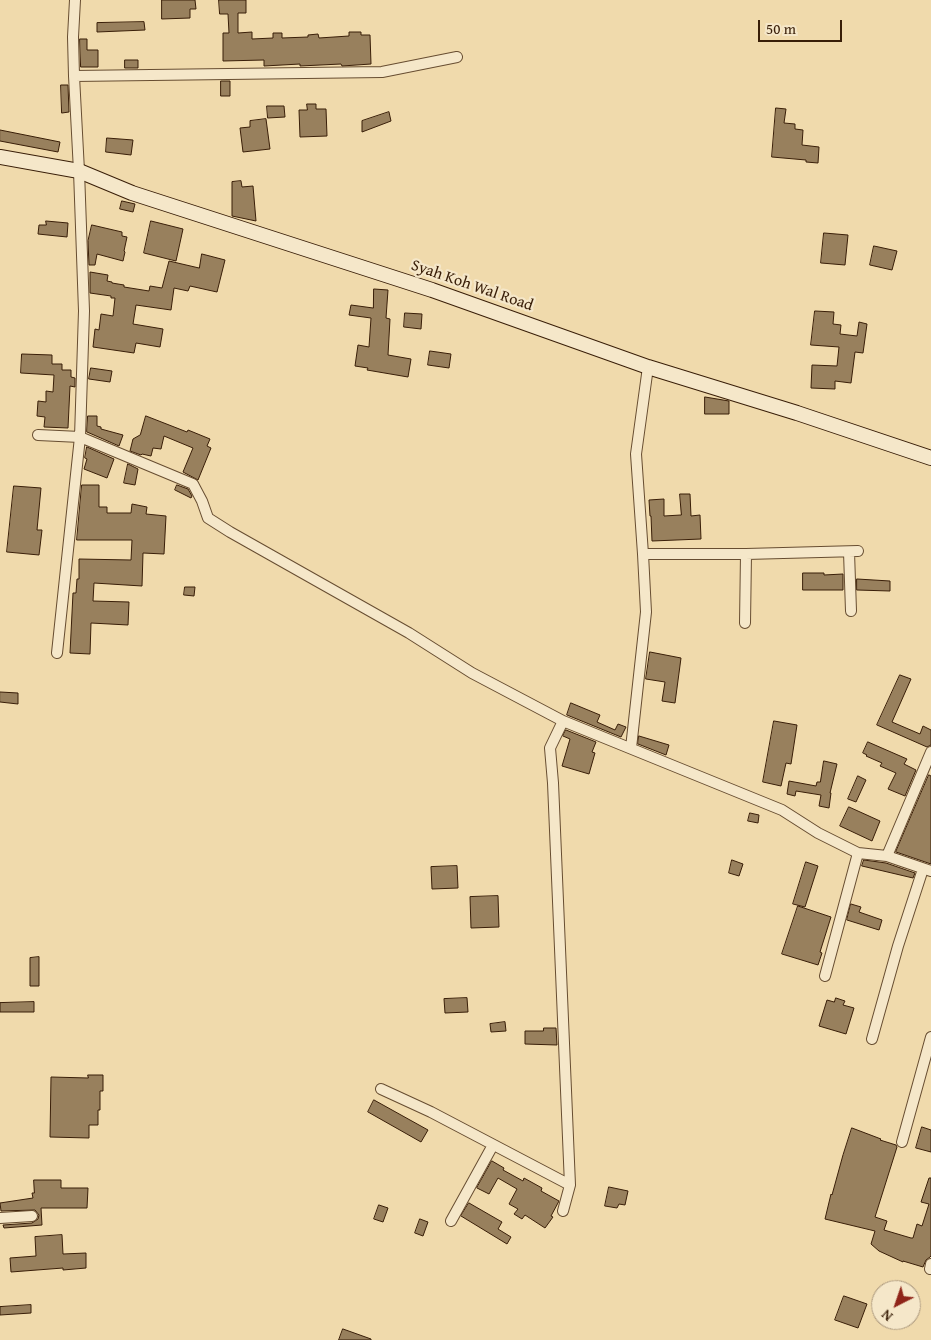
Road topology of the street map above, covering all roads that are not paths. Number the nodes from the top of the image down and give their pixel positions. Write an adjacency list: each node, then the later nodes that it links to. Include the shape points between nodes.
1 (75, 0): 3 (street)
2 (457, 58): 3 (street, via 382,72)
3 (74, 76): 5 (street)
4 (0, 157): 5 (street, Syah Koh Wal Road)
5 (79, 171): 6 (street, Syah Koh Wal Road, via 132,193 432,290); 8 (street, via 84,311)
6 (648, 366): 9 (street, Syah Koh Wal Road); 10 (street, via 636,454)
7 (38, 435): 8 (street)
8 (80, 437): 14 (street); 15 (street, via 192,484 208,518 409,633 472,673)
9 (931, 458)
10 (643, 554): 11 (street); 16 (street, via 646,612)
11 (746, 554): 12 (street, via 854,552); 13 (street)
12 (851, 611)
13 (745, 623)
14 (57, 653)
15 (563, 721): 16 (street); 27 (street, via 550,748)
16 (631, 748): 18 (street, via 782,810)
17 (931, 752): 19 (street)
18 (858, 853): 19 (street); 21 (street)
19 (887, 856): 20 (street)
20 (927, 870): 23 (street, via 898,946)
21 (825, 976)
22 (931, 1037): 25 (street)
23 (872, 1039)
24 (381, 1089): 26 (street)
25 (902, 1142)
26 (493, 1145): 27 (street); 31 (street)
27 (570, 1185): 28 (street)
28 (563, 1211)
29 (32, 1216): 30 (street)
30 (0, 1218)
31 (451, 1221)

